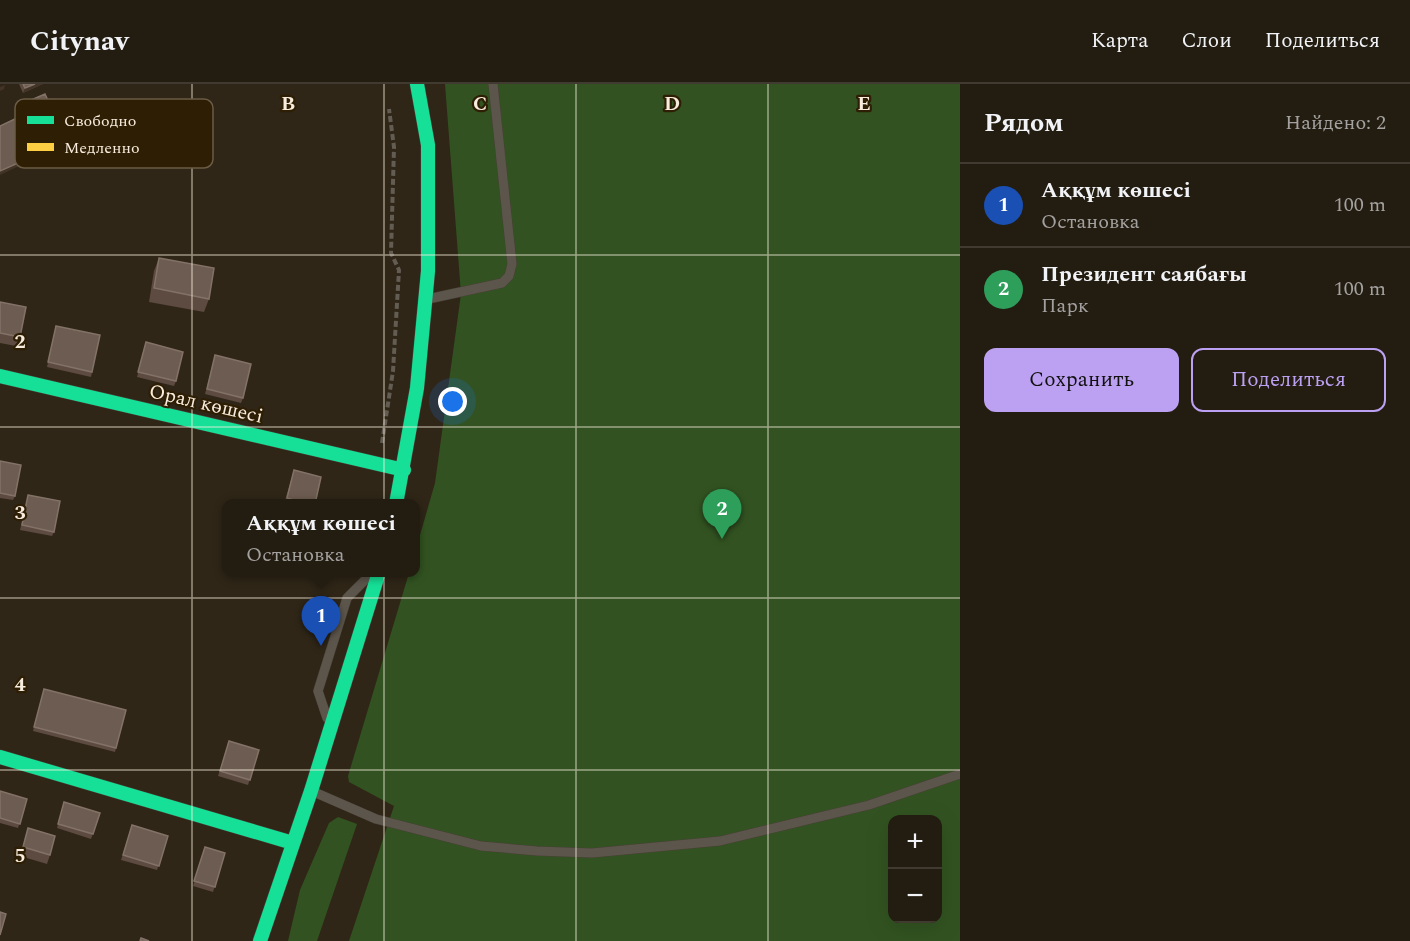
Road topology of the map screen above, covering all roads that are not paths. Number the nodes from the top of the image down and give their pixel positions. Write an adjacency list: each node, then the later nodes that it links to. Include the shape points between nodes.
1 (417, 84): 3 (main road, via 427,136)
2 (493, 84): 3 (lane, via 512,264 509,276 502,283)
3 (427, 299): 5 (main road)
4 (0, 376): 5 (main road, Орал көшесі)
5 (404, 470): 6 (main road)
6 (397, 499)
7 (369, 577): 9 (lane, via 347,598 318,691)
8 (378, 577): 9 (main road)
9 (331, 729): 12 (main road)
10 (0, 757): 13 (main road)
11 (960, 774): 12 (lane, via 869,805 720,842 592,853 481,846 376,819)
12 (311, 791): 13 (main road)
13 (293, 843): 14 (main road)
14 (264, 937)

